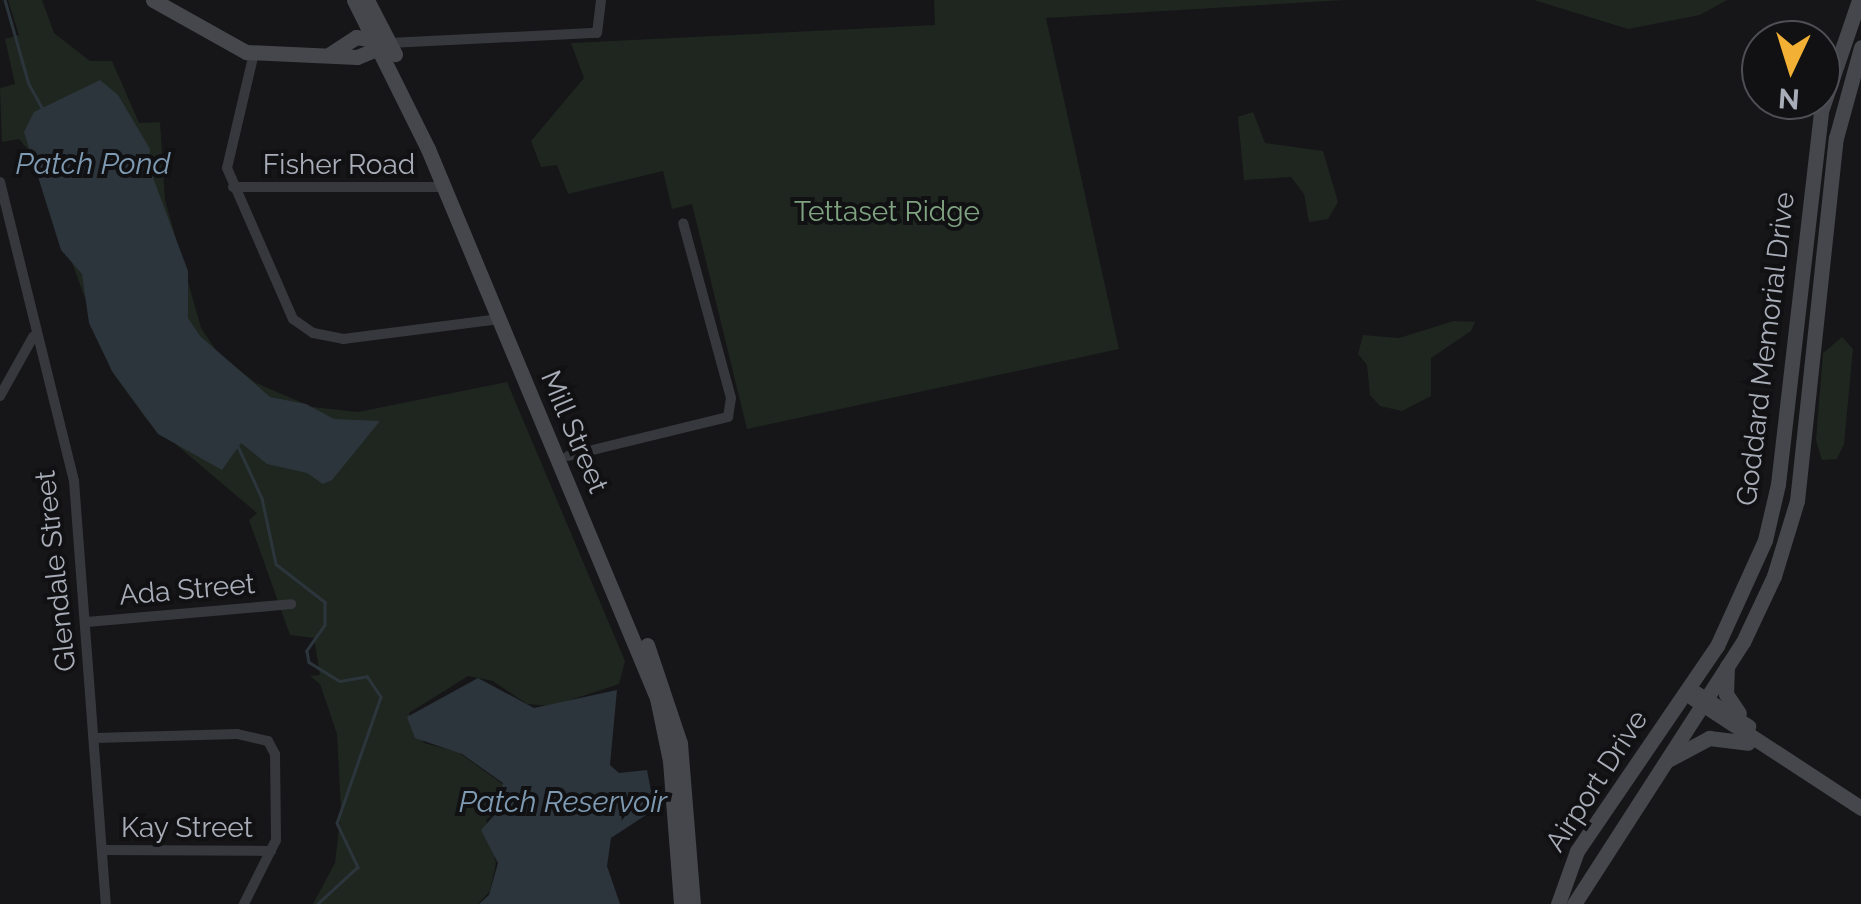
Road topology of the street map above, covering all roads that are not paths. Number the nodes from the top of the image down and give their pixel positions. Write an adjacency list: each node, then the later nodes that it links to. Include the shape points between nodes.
1 (153, 0): 8 (main road)
2 (354, 0): 6 (main road, Mill Street)
3 (367, 0): 6 (main road, Mill Street)
4 (600, 0): 6 (street, via 598,33)
5 (1859, 0): 20 (main road, Goddard Memorial Drive, via 1820,111 1770,521 1744,596)
6 (382, 44): 8 (main road, via 356,37 330,54); 11 (main road, Mill Street); 16 (main road, Mill Street)
7 (1861, 48): 19 (main road, Goddard Memorial Drive, via 1836,138 1797,501 1761,607)
8 (254, 54): 10 (street, via 227,150)
9 (0, 182): 14 (street, Glendale Street)
10 (233, 187): 11 (street, Fisher Road); 13 (street, via 278,296 313,333 349,339)
11 (444, 187): 13 (main road, Mill Street)
12 (683, 223): 16 (street, via 731,398 728,417)
13 (500, 319): 27 (main road, Mill Street, via 656,698)
14 (34, 336): 15 (street); 18 (street, Glendale Street, via 74,481)
15 (0, 396)
16 (568, 456): 27 (main road, Mill Street, via 670,707)
17 (291, 604): 18 (street, Ada Street)
18 (87, 622): 22 (street, Glendale Street)
19 (1728, 664): 20 (main road, Goddard Memorial Drive); 21 (main road, via 1726,694)
20 (1696, 697): 21 (main road, Airport Drive); 23 (main road, Airport Drive); 25 (main road, Airport Drive); 34 (main road, Airport Drive, via 1577,851)
21 (1755, 731): 24 (main road, Airport Drive)
22 (95, 738): 28 (street, Glendale Street); 29 (street, via 262,737 275,754)
23 (1775, 756): 24 (main road, Airport Drive); 25 (main road, Airport Drive, via 1726,738 1696,741)
24 (1806, 771): 26 (main road, Airport Drive)
25 (1643, 790): 35 (main road, Airport Drive)
26 (1861, 808)
27 (681, 818): 32 (main road, Mill Street); 33 (main road, Mill Street)
28 (102, 850): 29 (street, Kay Street); 30 (street, Glendale Street)
29 (271, 851): 31 (street)
30 (106, 904)
31 (244, 904)
32 (680, 904)
33 (693, 904)
34 (1558, 904)
35 (1574, 904)

